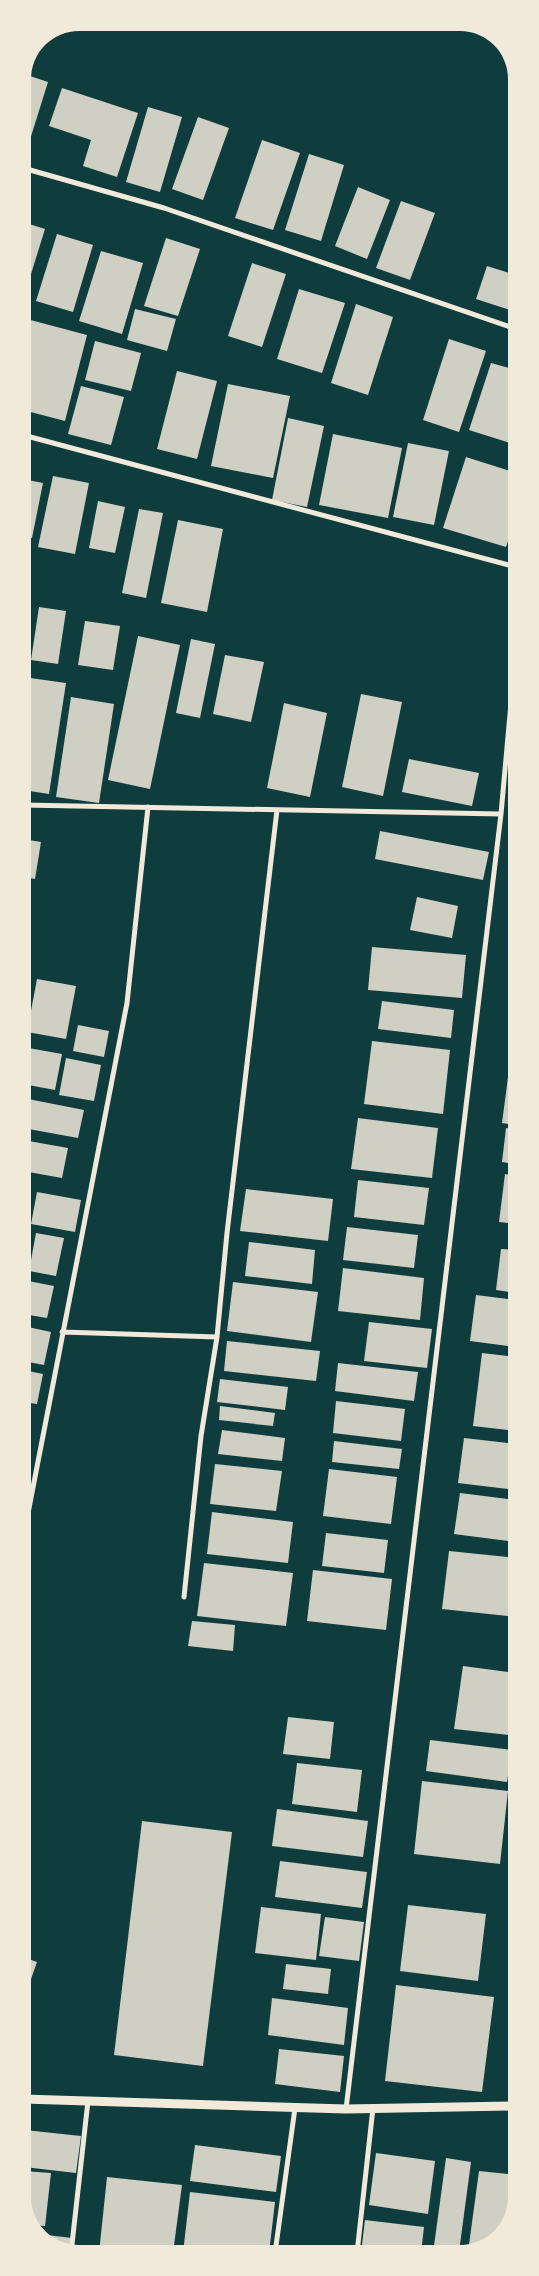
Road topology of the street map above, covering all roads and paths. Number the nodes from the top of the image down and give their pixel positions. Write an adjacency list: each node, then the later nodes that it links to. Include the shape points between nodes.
1 (31, 171): 2 (street, via 164,208)
2 (508, 326)
3 (31, 437): 4 (street)
4 (508, 566)
5 (508, 737): 9 (street)
6 (31, 805): 7 (street)
7 (148, 807): 8 (street); 10 (street, via 127,1003)
8 (276, 810): 9 (street); 11 (street)
9 (501, 814): 19 (street)
10 (62, 1332): 11 (street); 12 (street)
11 (217, 1337): 13 (street, via 201,1436)
12 (31, 1496)
13 (184, 1597)
14 (31, 2099): 15 (street)
15 (88, 2101): 17 (street); 20 (street)
16 (508, 2106): 18 (street)
17 (295, 2108): 19 (street); 21 (street)
18 (373, 2108): 19 (street); 22 (street)
19 (346, 2109)
20 (72, 2244)
21 (275, 2245)
22 (358, 2245)

